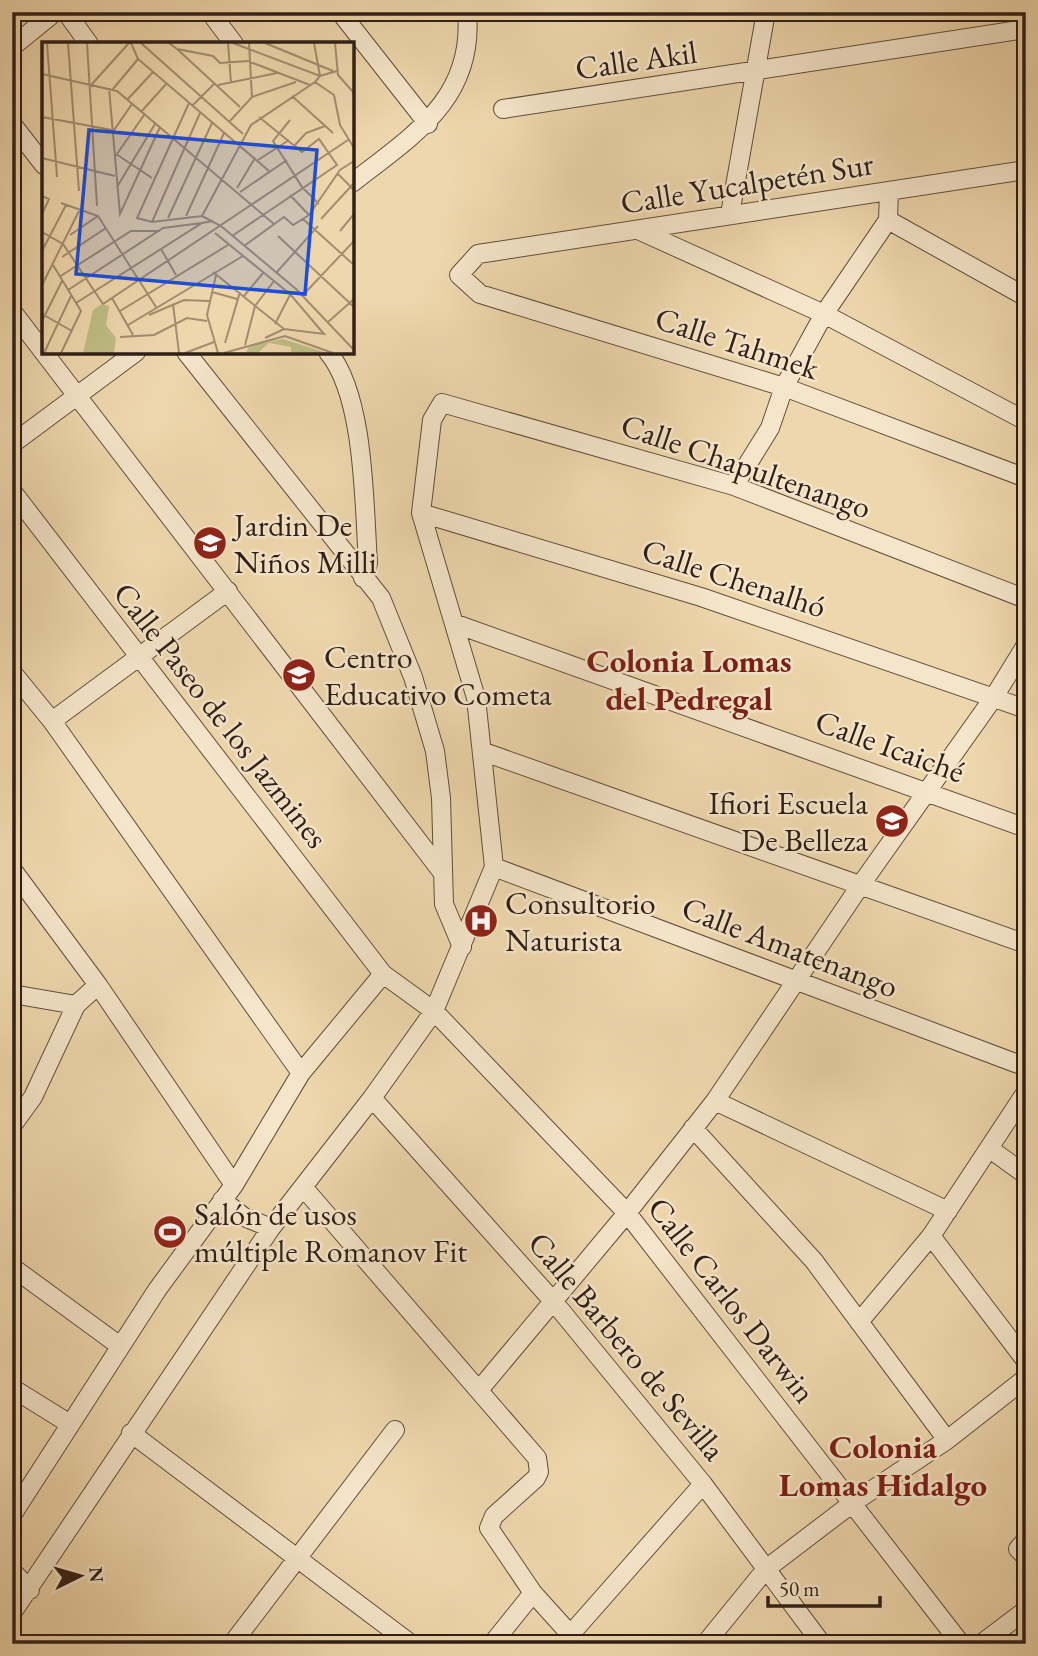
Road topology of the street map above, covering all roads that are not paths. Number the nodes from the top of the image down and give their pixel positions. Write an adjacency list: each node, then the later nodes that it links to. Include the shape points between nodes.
1 (55, 12): 10 (street)
2 (66, 12): 8 (street)
3 (210, 12): 9 (street)
4 (340, 12): 14 (street)
5 (467, 12): 14 (street, via 470,38 458,82)
6 (766, 12): 11 (street)
7 (1026, 29): 11 (street, Calle Akil)
8 (88, 42)
9 (232, 42)
10 (12, 47)
11 (757, 72): 12 (street, Calle Akil); 19 (street)
12 (503, 109)
13 (12, 124): 15 (street)
14 (428, 124): 17 (street)
15 (42, 162)
16 (1026, 170): 18 (street, Calle Yucalpetén Sur)
17 (354, 181)
18 (889, 191): 19 (street, Calle Yucalpetén Sur); 20 (street)
19 (730, 214): 21 (street, Calle Yucalpetén Sur)
20 (888, 220): 23 (street); 25 (street)
21 (638, 230): 22 (street, Calle Yucalpetén Sur); 25 (street)
22 (478, 254): 31 (street, Calle Tahmek, via 459,275 480,294)
23 (1026, 297)
24 (12, 311): 26 (street)
25 (824, 314): 31 (street); 33 (street)
26 (42, 351)
27 (44, 354): 32 (street)
28 (133, 354): 32 (street)
29 (188, 354): 39 (street)
30 (330, 354): 39 (street, via 340,365 355,408 368,563)
31 (784, 387): 35 (street, Calle Tahmek); 36 (street, via 770,428)
32 (76, 397): 34 (street); 40 (street)
33 (1026, 421)
34 (12, 444)
35 (1026, 478)
36 (734, 486): 38 (street, Calle Chapultenango, via 442,403 432,420); 41 (street, Calle Chapultenango)
37 (12, 491): 44 (street, Calle Paseo de los Jazmines)
38 (421, 513): 42 (street); 46 (street, Calle Chenalhó, via 701,597)
39 (363, 578): 54 (street, via 381,598 413,677 435,751)
40 (228, 591): 44 (street); 54 (street)
41 (1026, 599)
42 (456, 624): 49 (street, via 476,698); 50 (street, Calle Icaiché)
43 (1026, 645): 46 (street)
44 (138, 657): 48 (street); 58 (street, Calle Paseo de los Jazmines)
45 (12, 672): 48 (street)
46 (994, 697): 47 (street, Calle Chenalhó); 50 (street)
47 (1026, 709)
48 (52, 722): 65 (street)
49 (484, 752): 52 (street); 55 (street)
50 (929, 791): 51 (street, Calle Icaiché); 55 (street)
51 (1026, 828)
52 (494, 867): 57 (street); 59 (street, Calle Amatenango)
53 (12, 869): 60 (street)
54 (442, 872): 57 (street, via 444,904)
55 (862, 883): 56 (street); 59 (street)
56 (1026, 944)
57 (462, 947): 63 (street)
58 (383, 974): 63 (street, Calle Paseo de los Jazmines); 65 (street)
59 (796, 980): 64 (street, Calle Amatenango); 68 (street)
60 (98, 985): 62 (street); 73 (street)
61 (12, 994): 62 (street)
62 (76, 1005): 69 (street, via 33,1097)
63 (434, 1011): 67 (street); 77 (street, Calle Carlos Darwin)
64 (1026, 1067)
65 (301, 1073): 73 (street)
66 (1026, 1093): 71 (street)
67 (372, 1098): 74 (street); 81 (street, Calle Barbero de Sevilla)
68 (715, 1101): 70 (street); 76 (street)
69 (12, 1126)
70 (693, 1128): 77 (street); 82 (street, via 814,1261)
71 (990, 1149): 72 (street); 76 (street)
72 (1026, 1175)
73 (234, 1185): 75 (street)
74 (303, 1187): 78 (street); 87 (street)
75 (222, 1200): 78 (street, via 244,1217); 83 (street)
76 (948, 1212): 79 (street)
77 (627, 1213): 81 (street); 93 (street, Calle Carlos Darwin)
78 (271, 1228): 90 (street)
79 (931, 1236): 82 (street); 84 (street)
80 (12, 1267): 83 (street)
81 (553, 1301): 87 (street); 92 (street, Calle Barbero de Sevilla)
82 (859, 1322): 91 (street)
83 (120, 1346): 88 (street)
84 (1026, 1361)
85 (1026, 1378): 91 (street)
86 (12, 1388): 88 (street)
87 (479, 1390): 99 (street, via 537,1458 536,1478 494,1516 489,1528)
88 (70, 1424): 94 (street)
89 (395, 1430): 95 (street)
90 (131, 1433): 95 (street); 98 (street)
91 (947, 1440): 93 (street)
92 (703, 1484): 96 (street, Calle Barbero de Sevilla); 102 (street)
93 (854, 1502): 96 (street); 108 (street, Calle Carlos Darwin)
94 (12, 1515)
95 (296, 1557): 103 (street); 104 (street)
96 (766, 1569): 106 (street); 107 (street, Calle Barbero de Sevilla)
97 (12, 1572): 98 (street)
98 (30, 1590): 101 (street)
99 (533, 1592): 102 (street); 105 (street)
100 (1026, 1610): 109 (street)
101 (12, 1613)
102 (574, 1640)
103 (232, 1644)
104 (411, 1644)
105 (492, 1644)
106 (705, 1644)
107 (822, 1644)
108 (961, 1644)
109 (981, 1644)

